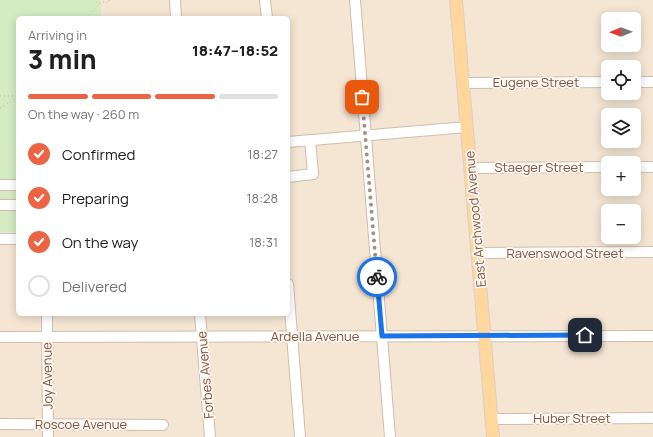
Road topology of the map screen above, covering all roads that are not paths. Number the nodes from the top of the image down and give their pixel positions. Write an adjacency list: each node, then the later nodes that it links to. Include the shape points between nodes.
1 (175, 0): 5 (street)
2 (265, 0): 6 (street)
3 (354, 0): 12 (street)
4 (456, 0): 10 (main road, East Archwood Avenue)
5 (176, 16)
6 (267, 16)
7 (601, 82): 10 (street, Eugene Street)
8 (641, 82): 9 (street)
9 (653, 82)
10 (463, 83): 11 (main road, East Archwood Avenue)
11 (467, 127): 12 (street); 18 (main road, East Archwood Avenue)
12 (366, 135): 13 (street); 32 (street)
13 (310, 140): 14 (street); 19 (street, via 313,174)
14 (290, 142)
15 (601, 167): 18 (street, Staeger Street)
16 (641, 167): 17 (street)
17 (653, 167)
18 (471, 168): 27 (main road, East Archwood Avenue)
19 (290, 177)
20 (0, 185): 21 (street)
21 (16, 185)
22 (0, 205): 23 (street)
23 (16, 205)
24 (0, 239): 25 (street)
25 (16, 239)
26 (653, 252): 27 (street, Ravenswood Street)
27 (478, 253): 33 (main road, East Archwood Avenue)
28 (290, 310): 31 (street)
29 (47, 316): 36 (street, Joy Avenue)
30 (200, 316): 37 (street, Forbes Avenue)
31 (292, 336): 32 (street, Ardella Avenue); 37 (street, Ardella Avenue); 45 (street)
32 (382, 336): 33 (street, Ardella Avenue); 46 (street)
33 (485, 336): 34 (street, Ardella Avenue); 39 (main road, East Archwood Avenue)
34 (653, 336)
35 (0, 337): 36 (street, Ardella Avenue)
36 (47, 337): 37 (street, Ardella Avenue); 41 (street, Joy Avenue)
37 (202, 337): 44 (street, Forbes Avenue)
38 (653, 418): 39 (street, Huber Street)
39 (492, 419): 47 (main road, East Archwood Avenue)
40 (0, 424): 41 (street, Roscoe Avenue)
41 (48, 424): 42 (street, Roscoe Avenue); 43 (street, Joy Avenue)
42 (162, 425)
43 (48, 437)
44 (210, 437)
45 (300, 437)
46 (390, 437)
47 (494, 437)

